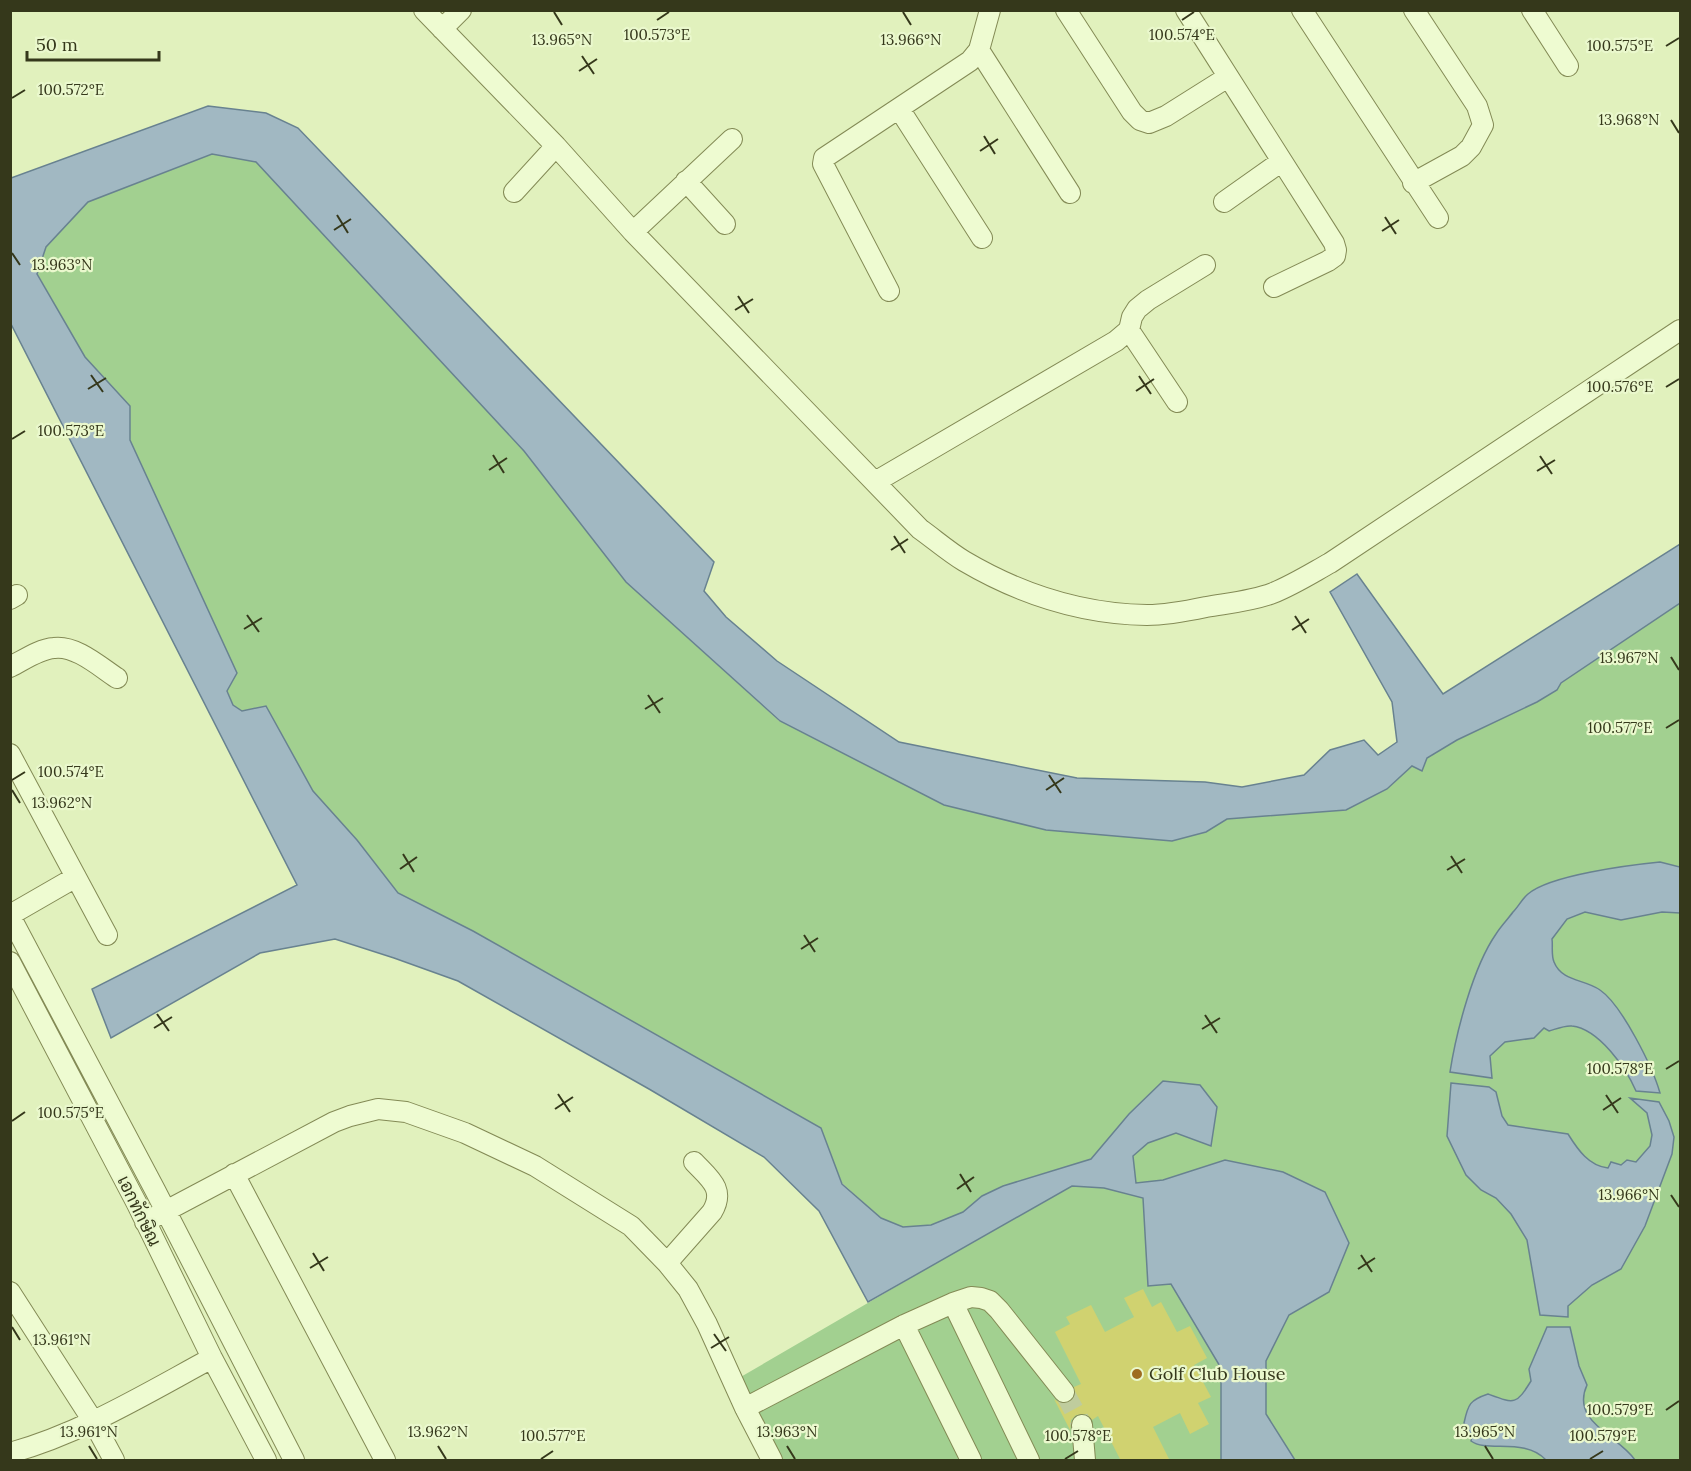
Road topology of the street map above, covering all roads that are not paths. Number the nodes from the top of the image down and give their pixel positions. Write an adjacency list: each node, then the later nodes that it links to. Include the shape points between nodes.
1 (424, 10): 9 (street)
2 (461, 10): 9 (street)
3 (990, 10): 10 (street)
4 (1066, 10): 12 (street, via 1140,120 1149,123 1166,116)
5 (1186, 10): 12 (street)
6 (1302, 10): 18 (street)
7 (1414, 10): 18 (street, via 1477,106 1483,125 1462,156)
8 (1532, 10): 11 (street)
9 (442, 28): 15 (street)
10 (979, 50): 13 (street, via 970,61); 20 (street)
11 (1568, 66)
12 (1228, 77): 16 (street)
13 (900, 110): 25 (street); 28 (street, via 830,153 823,164)
14 (732, 139): 17 (street)
15 (556, 146): 19 (street); 24 (street)
16 (1282, 162): 21 (street); 27 (street, via 1336,250 1328,261)
17 (686, 181): 23 (street); 24 (street)
18 (1413, 183): 22 (street)
19 (514, 192)
20 (1070, 193)
21 (1224, 202)
22 (1438, 218)
23 (725, 224)
24 (633, 232): 32 (street)
25 (982, 238)
26 (1205, 265): 29 (street, via 1137,309)
27 (1274, 286)
28 (889, 291)
29 (1129, 330): 31 (street); 32 (street)
30 (1680, 330): 32 (street, via 1330,563 1274,593 1253,599 1149,615 1050,601 964,561 920,529)
31 (1177, 402)
32 (875, 482)
33 (10, 667): 34 (street, via 54,647 66,648)
34 (117, 678)
35 (10, 754): 36 (street)
36 (76, 877): 37 (street); 38 (street)
37 (10, 915): 42 (street)
38 (108, 935)
39 (10, 962): 43 (street, เอกทักษิณ)
40 (694, 1162): 44 (street, via 713,1182 718,1203)
41 (234, 1174): 42 (street); 44 (street, via 350,1116 378,1109 406,1112 465,1133 535,1166 631,1226); 57 (street)
42 (165, 1211): 43 (street); 56 (street)
43 (145, 1222): 48 (street, เอกทักษิณ)
44 (667, 1263): 50 (street, via 688,1289 707,1324)
45 (10, 1292): 51 (street)
46 (952, 1303): 47 (street); 49 (street, via 971,1297 990,1301); 60 (street)
47 (904, 1325): 50 (street); 59 (street)
48 (212, 1358): 51 (street); 55 (street, เอกทักษิณ)
49 (1064, 1392)
50 (745, 1408): 58 (street)
51 (93, 1421): 53 (street, via 61,1437); 54 (street)
52 (1082, 1425): 61 (street)
53 (10, 1453)
54 (114, 1461)
55 (266, 1461)
56 (294, 1461)
57 (385, 1461)
58 (772, 1461)
59 (971, 1461)
60 (1029, 1461)
61 (1085, 1461)

